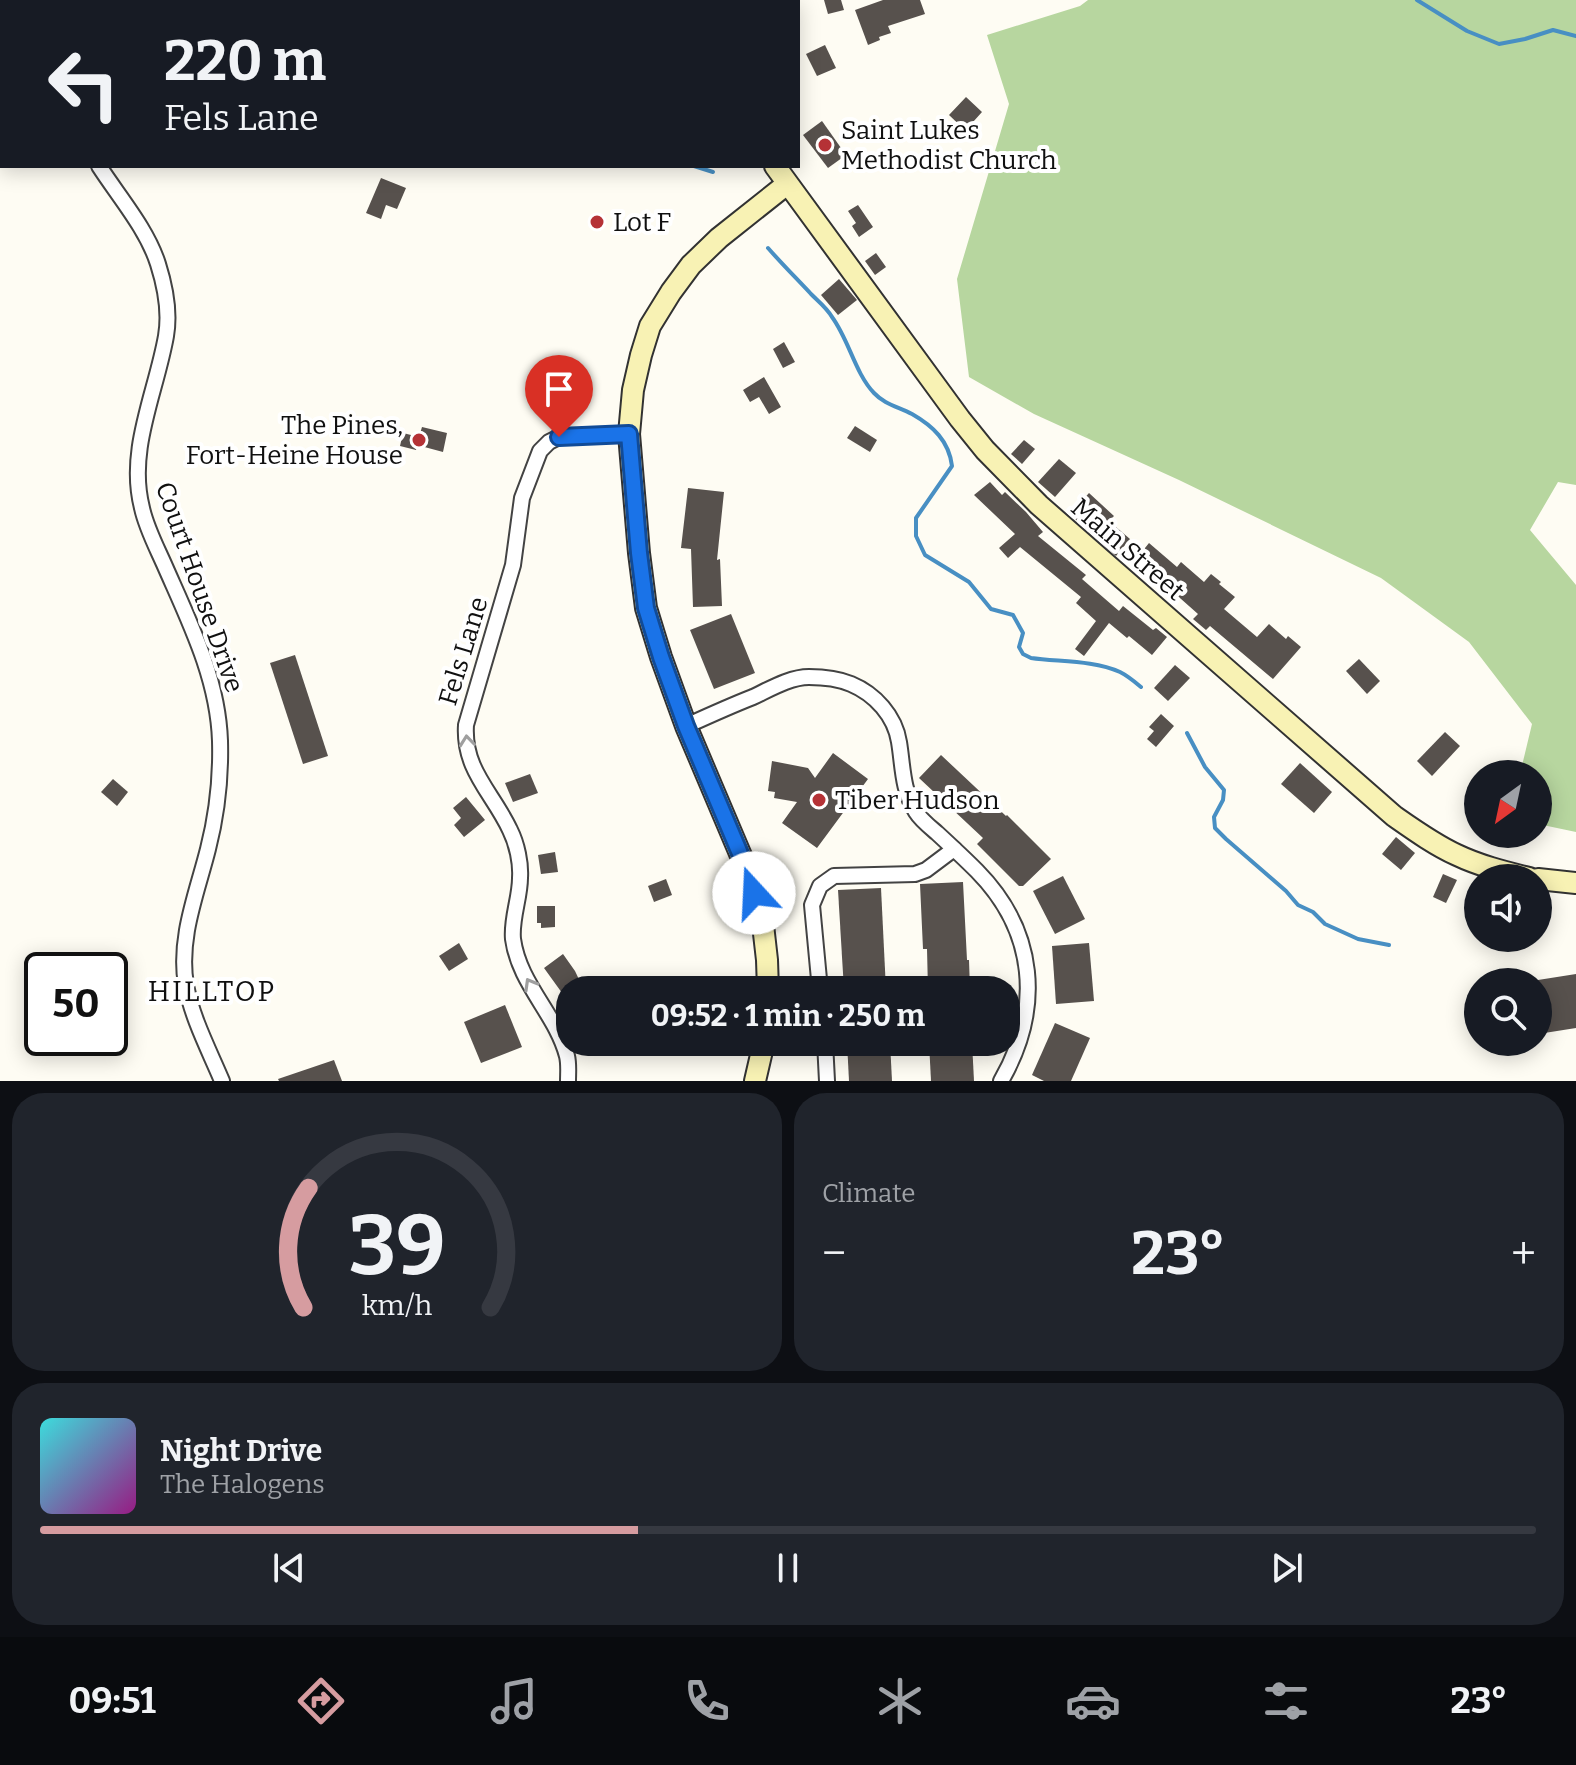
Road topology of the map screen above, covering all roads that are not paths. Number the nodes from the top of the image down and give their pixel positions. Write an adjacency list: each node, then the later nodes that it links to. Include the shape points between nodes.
1 (100, 168): 14 (street, Court House Drive, via 142,230 164,286 166,334 137,474 142,509 196,637 216,702 216,810 187,926 184,960 191,1005)
2 (776, 168): 3 (main road, Main Street)
3 (787, 184): 4 (main road, via 719,238 671,292 650,326 641,355); 7 (main road, Main Street, via 960,419 1039,505 1394,816 1423,837)
4 (629, 434): 5 (main road, via 646,608); 15 (street, Fels Lane, one-way to 4, via 561,1039 519,964 513,937 521,877 516,849 472,766 466,725 513,565 522,498 540,451 559,437)
5 (686, 726): 6 (street, via 790,681 808,677 853,685 883,707 893,722 907,795 917,815); 10 (main road, via 747,870 762,916)
6 (954, 849): 11 (street, via 915,874 834,876 820,886 812,905); 18 (street, via 1007,907 1024,950 1028,1008)
7 (1481, 864)
8 (1552, 880): 9 (main road)
9 (1576, 883)
10 (768, 976)
11 (819, 976)
12 (761, 1056): 16 (main road)
13 (826, 1056): 17 (street)
14 (222, 1081)
15 (568, 1081)
16 (755, 1081)
17 (827, 1081)
18 (1001, 1081)

